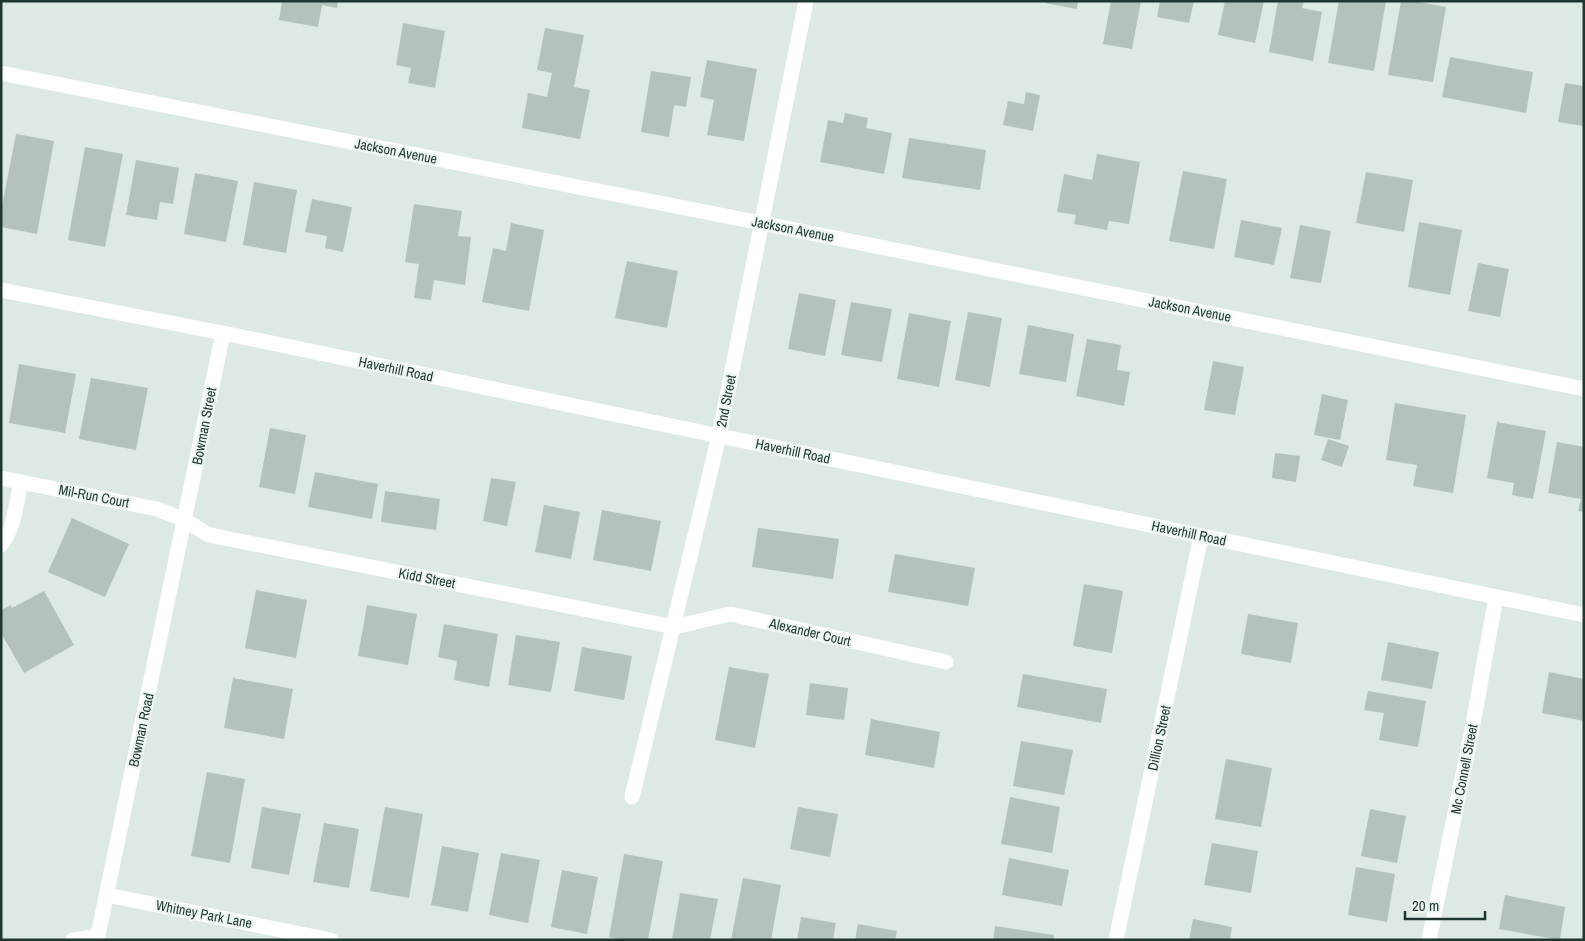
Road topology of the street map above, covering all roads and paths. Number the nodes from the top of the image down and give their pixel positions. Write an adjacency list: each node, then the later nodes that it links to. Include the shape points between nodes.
1 (806, 1): 3 (street, 2nd Street)
2 (1, 73): 3 (street, Jackson Avenue)
3 (761, 222): 6 (street, Jackson Avenue); 7 (street, 2nd Street)
4 (1, 290): 5 (street, Haverhill Road)
5 (223, 333): 7 (street, Haverhill Road); 10 (street, Bowman Street)
6 (1584, 389)
7 (719, 436): 11 (street, Haverhill Road); 15 (street, 2nd Street)
8 (1, 478): 9 (street, Mil-Run Court)
9 (21, 482): 10 (street, Mil-Run Court, via 157,509); 12 (street, via 12,524)
10 (185, 520): 15 (street, Kidd Street, via 207,534 219,537); 18 (street, Bowman Road)
11 (1201, 536): 13 (street, Haverhill Road); 22 (street, Dillion Street)
12 (1, 545)
13 (1496, 597): 14 (street, Haverhill Road); 23 (street, Mc Connell Street)
14 (1584, 615)
15 (674, 627): 16 (street, Alexander Court, via 730,614); 17 (street, 2nd Street)
16 (946, 662)
17 (632, 797)
18 (107, 895): 19 (street, Bowman Road); 21 (street, Whitney Park Lane)
19 (97, 938): 20 (street)
20 (73, 940)
21 (331, 940)
22 (1116, 940)
23 (1429, 940)

